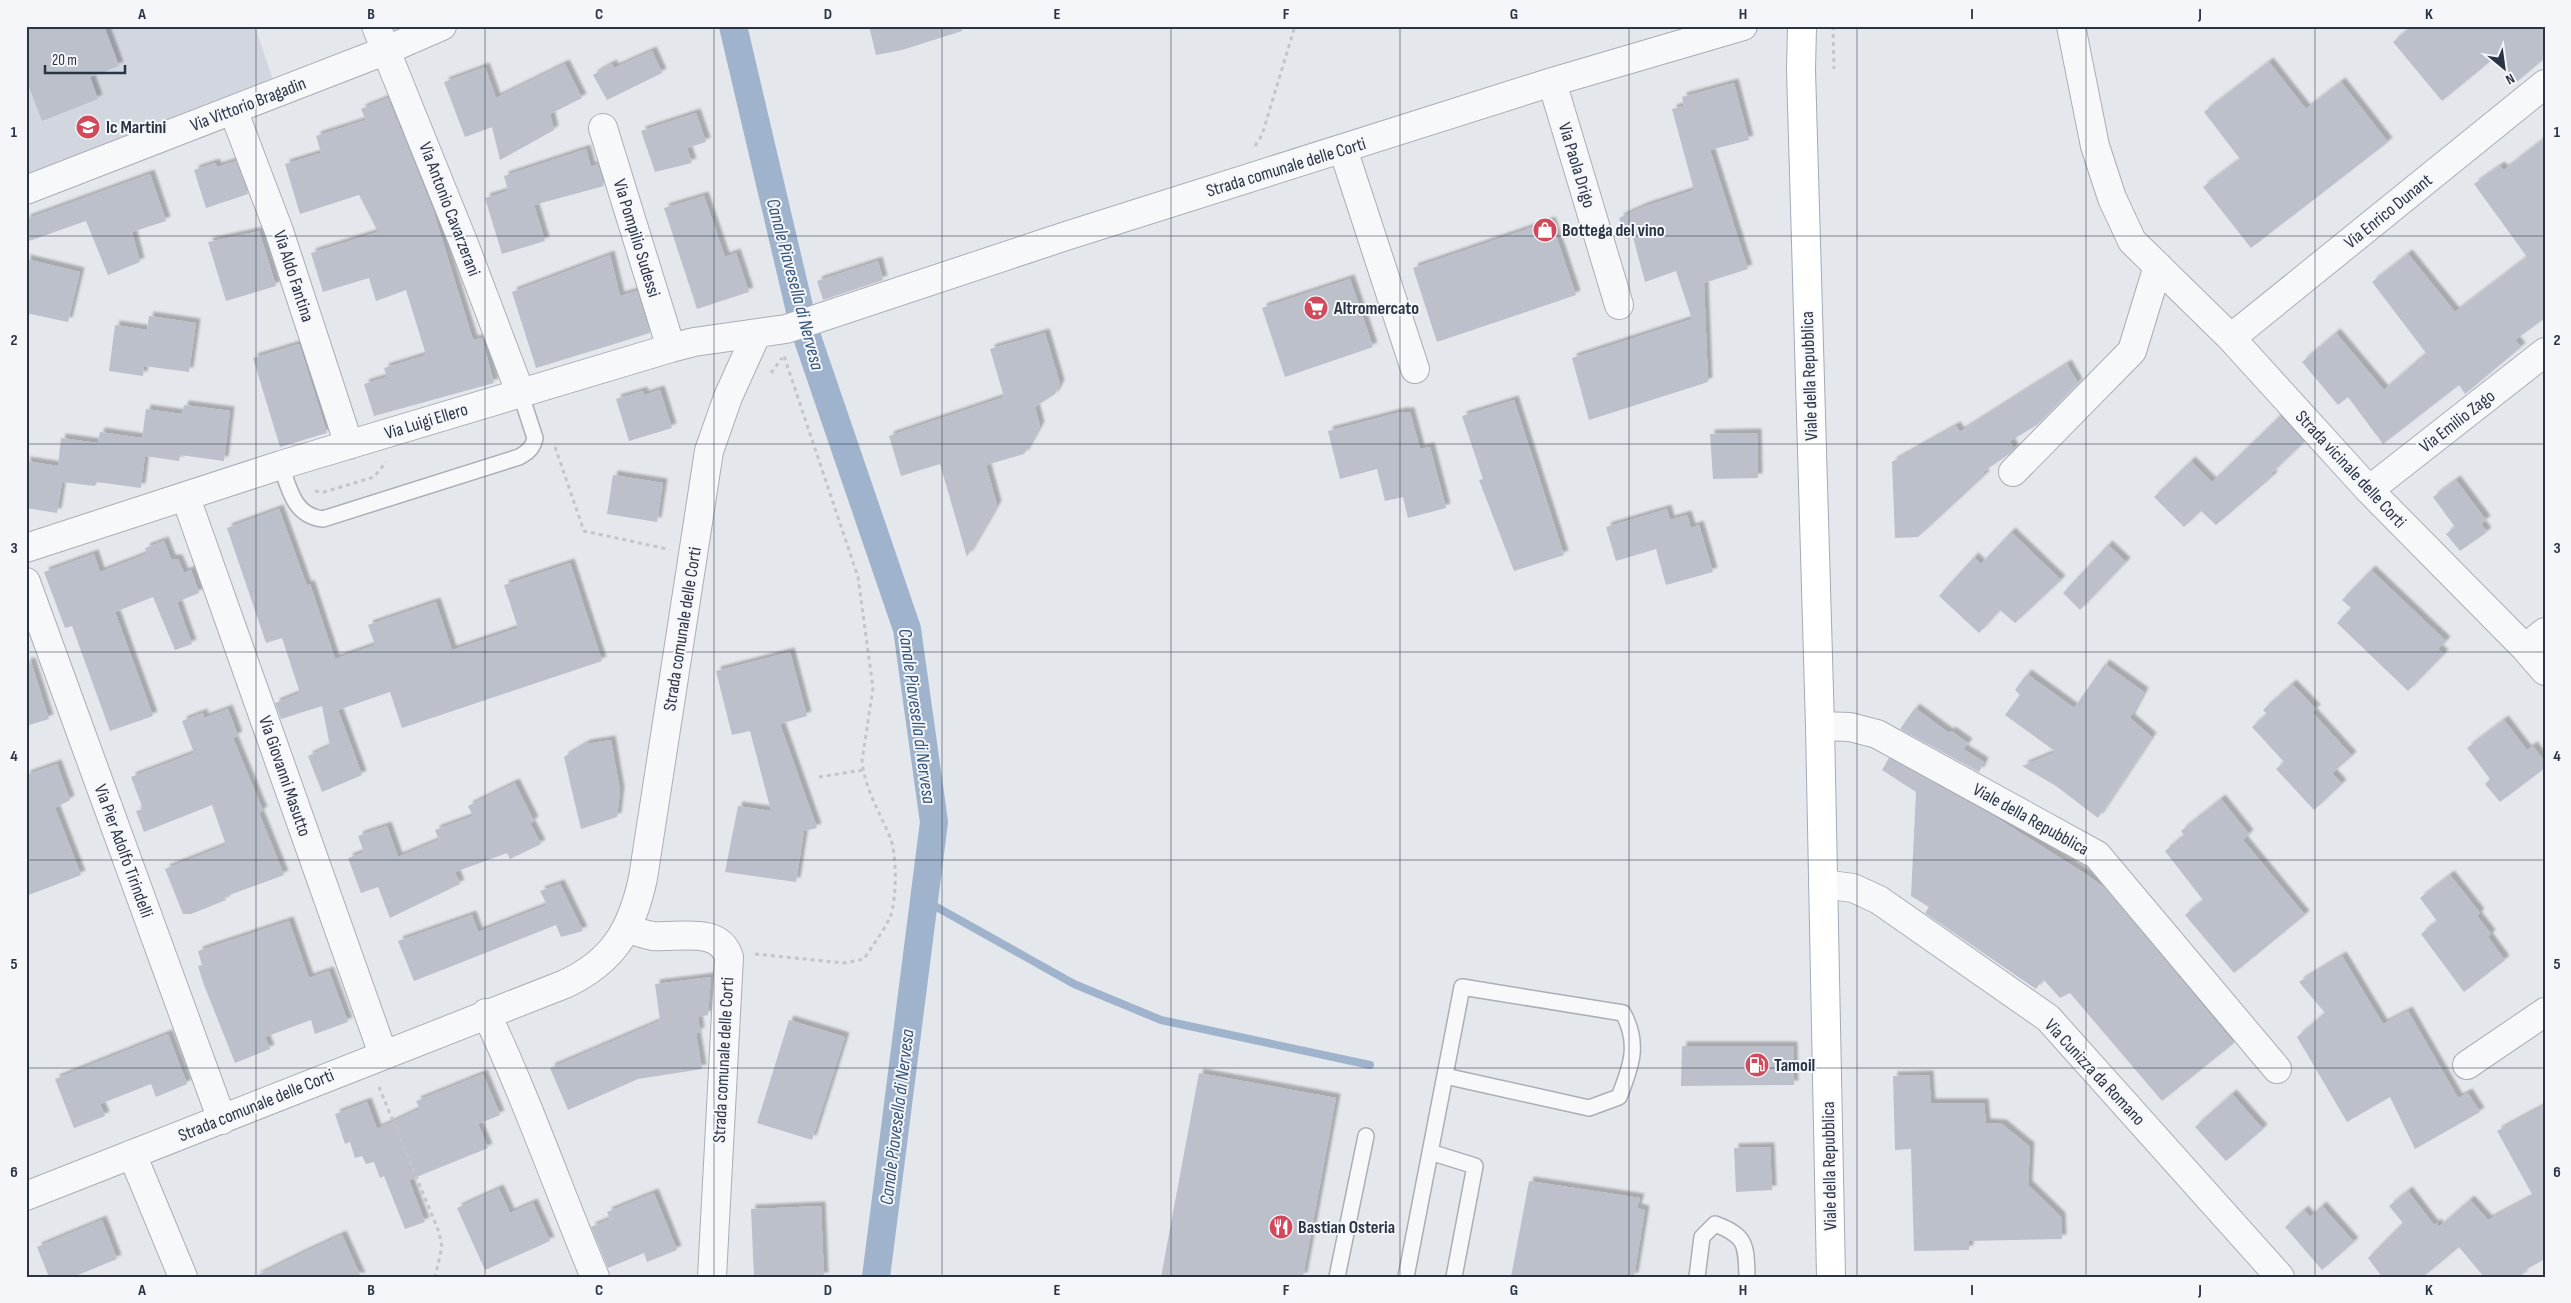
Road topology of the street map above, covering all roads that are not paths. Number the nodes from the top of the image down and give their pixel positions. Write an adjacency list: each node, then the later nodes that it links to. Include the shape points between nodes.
1 (376, 26): 6 (street, Via Antonio Cavarzerani)
2 (442, 26): 6 (street, Via Vittorio Bragadin)
3 (1742, 26): 7 (street, Strada comunale delle Corti)
4 (1802, 26): 31 (main road, Viale della Repubblica, via 1801,86)
5 (2071, 26): 13 (street, Strada vicinale delle Corti, via 2094,146 2112,198 2132,241)
6 (388, 50): 9 (street, Via Vittorio Bragadin); 21 (street, Via Antonio Cavarzerani)
7 (1552, 82): 11 (street, Strada comunale delle Corti); 14 (street, Via Paola Drigo)
8 (2545, 84): 17 (street, Via Enrico Dunant)
9 (233, 110): 12 (street, Via Vittorio Bragadin); 22 (street, Via Aldo Fantina, via 279,231)
10 (603, 128): 18 (street, Via Pompilio Sudessi)
11 (1343, 149): 15 (street, Strada comunale delle Corti, via 1066,236); 20 (street)
12 (26, 190)
13 (2158, 266): 17 (street, Strada vicinale delle Corti); 24 (street, via 2132,351)
14 (1619, 305)
15 (831, 315): 16 (street, Via Luigi Ellero, via 785,342)
16 (756, 335): 18 (street, Via Luigi Ellero, via 725,337); 33 (street, Strada comunale delle Corti, via 728,397 709,451 643,878 636,909)
17 (2231, 338): 25 (street, Strada vicinale delle Corti)
18 (671, 348): 21 (street, Via Luigi Ellero)
19 (2545, 352): 25 (street, Via Emilio Zago)
20 (1415, 369)
21 (520, 392): 22 (street, Via Luigi Ellero); 23 (lane, via 535,438 528,452 322,519 305,514 297,505)
22 (349, 445): 23 (street, Via Luigi Ellero)
23 (281, 466): 26 (street, Via Luigi Ellero)
24 (2013, 472)
25 (2369, 490): 29 (street, Strada vicinale delle Corti)
26 (186, 498): 27 (street, Via Luigi Ellero); 36 (street, Via Giovanni Masutto)
27 (26, 548)
28 (26, 582): 40 (street, Via Pier Adolfo Tirindelli)
29 (2535, 640): 30 (street, Strada vicinale delle Corti)
30 (2545, 671)
31 (1820, 726): 32 (main road, Viale della Repubblica); 38 (street, Viale della Repubblica, via 1850,727 1877,734 2097,856)
32 (1823, 884): 53 (main road, Viale della Repubblica); 54 (street, Via Cunizza da Romano, via 1853,888 1879,900 2048,1018)
33 (627, 929): 35 (street, Strada comunale delle Corti, via 601,962 582,976); 47 (street, Strada comunale delle Corti, via 652,936 708,936 719,940 729,957)
34 (2545, 1012): 37 (street)
35 (486, 1013): 36 (street, Strada comunale delle Corti); 46 (street, via 522,1092)
36 (383, 1054): 40 (street, Strada comunale delle Corti)
37 (2467, 1065)
38 (2276, 1069)
39 (1445, 1076): 39 (lane, via 1462,987 1623,1013 1632,1030 1632,1065 1619,1097 1589,1108); 42 (lane)
40 (222, 1120): 43 (street, Strada comunale delle Corti)
41 (1366, 1136): 48 (lane)
42 (1430, 1152): 49 (lane); 50 (lane, via 1475,1166)
43 (132, 1154): 44 (street, Strada comunale delle Corti); 45 (street)
44 (26, 1196)
45 (183, 1277)
46 (595, 1277)
47 (712, 1277)
48 (1337, 1277)
49 (1406, 1277)
50 (1454, 1277)
51 (1697, 1277): 52 (lane, via 1702,1237 1716,1224 1734,1231 1746,1245)
52 (1747, 1277)
53 (1831, 1277)
54 (2280, 1277)

